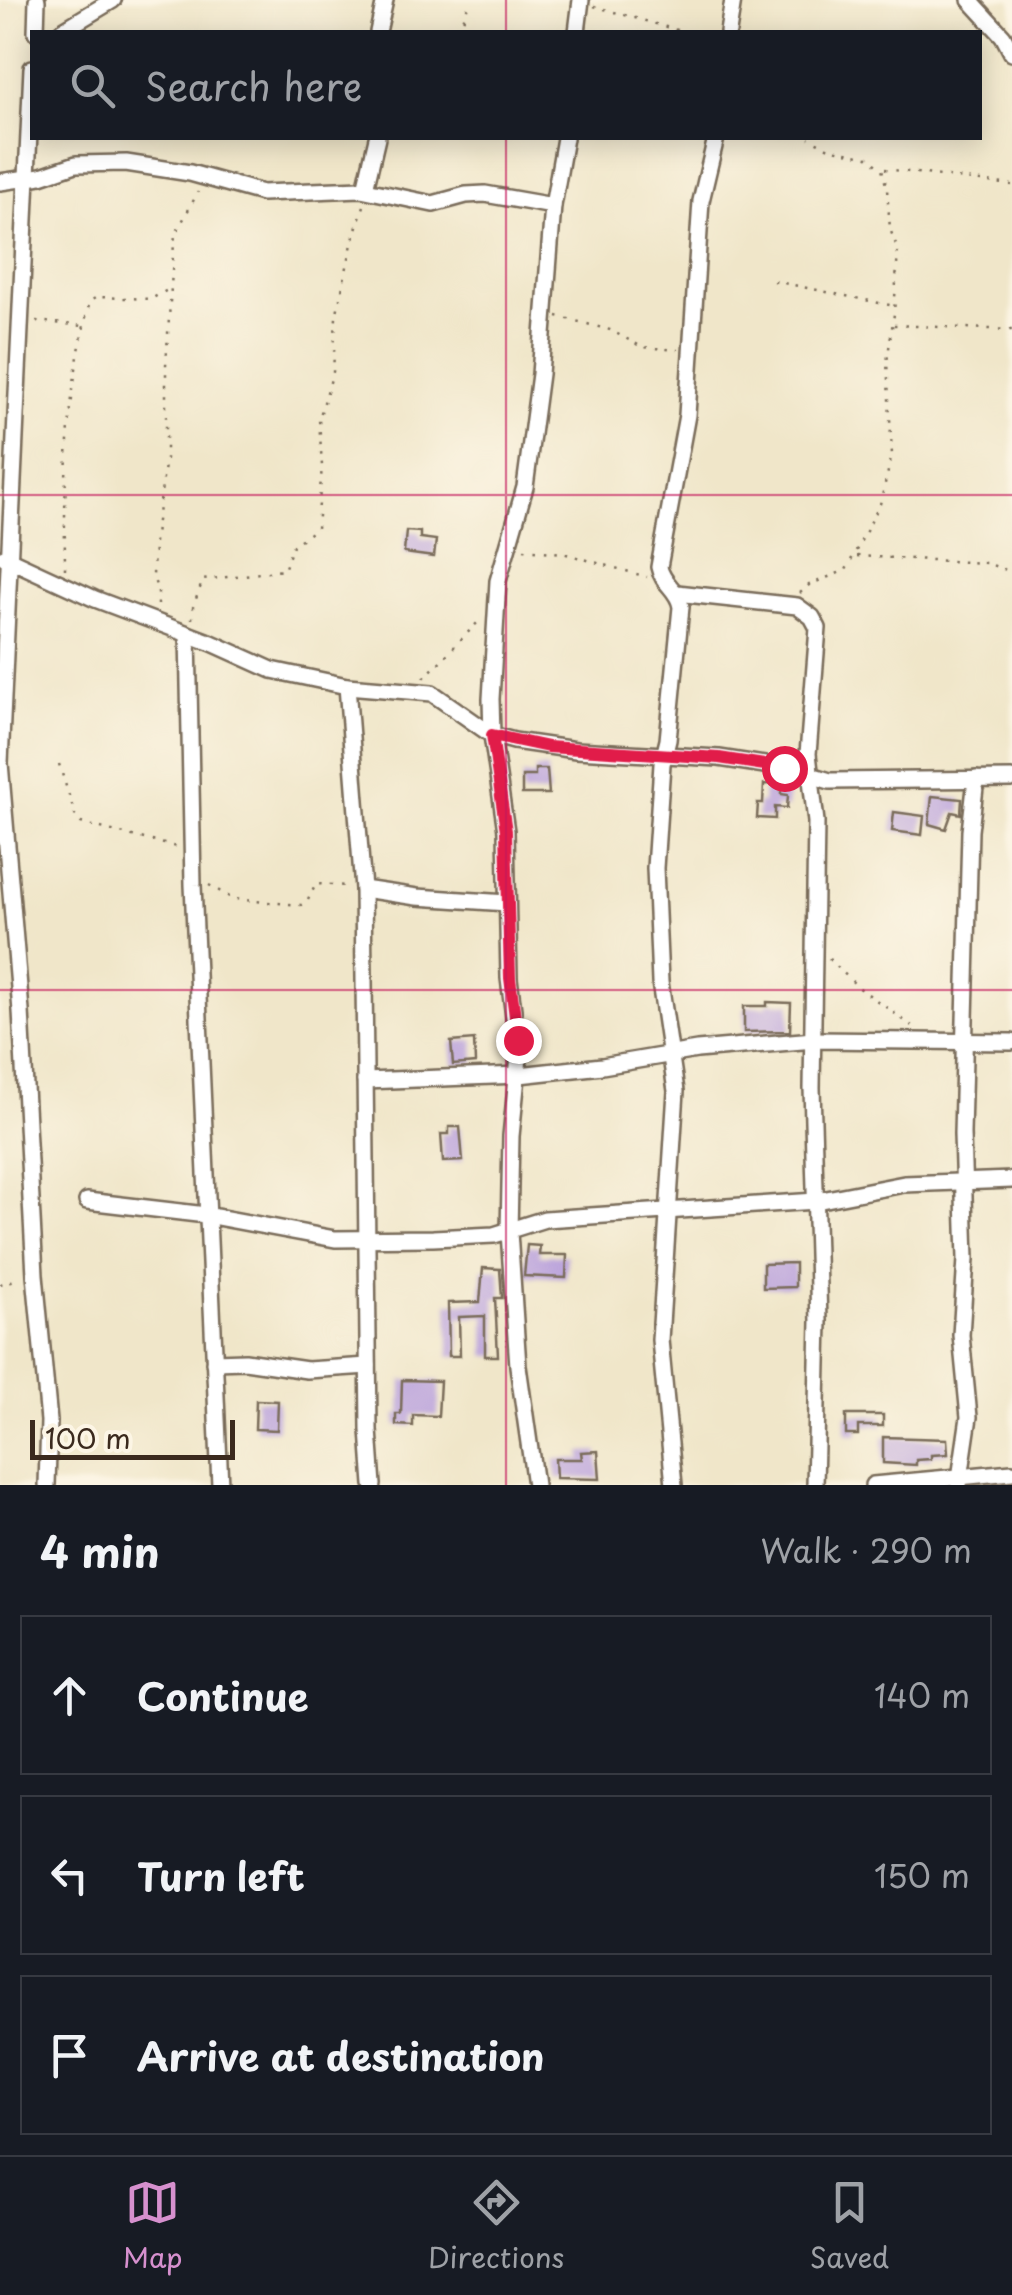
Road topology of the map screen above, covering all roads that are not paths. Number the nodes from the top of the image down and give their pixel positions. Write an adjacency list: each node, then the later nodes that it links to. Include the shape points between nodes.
1 (37, 0): 7 (street)
2 (114, 0): 8 (street)
3 (384, 0): 9 (street)
4 (583, 0): 10 (street)
5 (733, 0): 11 (street)
6 (970, 0): 12 (street)
7 (36, 30)
8 (63, 30)
9 (378, 30)
10 (577, 30)
11 (728, 30)
12 (1012, 53)
13 (30, 112): 17 (street)
14 (377, 140): 19 (street)
15 (564, 140): 20 (street)
16 (716, 140): 22 (street, via 701,201 687,416 659,567)
17 (27, 179): 18 (street); 19 (street, via 104,162 279,194); 21 (street)
18 (0, 182)
19 (366, 189): 20 (street, via 433,204 485,194)
20 (553, 206): 25 (street, via 525,487 498,581)
21 (5, 558): 23 (street); 50 (street, via 0,763 49,1421)
22 (677, 594): 26 (street, via 681,614); 27 (street, via 797,606 812,617 818,628)
23 (190, 634): 24 (street, via 272,670); 43 (street)
24 (347, 686): 25 (street, via 436,695); 30 (street)
25 (492, 735): 26 (street, via 548,747); 31 (street, via 506,831)
26 (666, 755): 27 (street); 35 (street, via 656,908)
27 (812, 777): 28 (street); 32 (street)
28 (976, 778): 29 (street); 33 (street)
29 (1012, 779)
30 (364, 888): 31 (street); 37 (street)
31 (507, 903): 36 (street)
32 (814, 1040): 33 (street); 35 (street); 40 (street)
33 (965, 1042): 34 (street); 38 (street)
34 (1012, 1042)
35 (670, 1054): 36 (street); 42 (street, via 675,1118)
36 (519, 1074): 37 (street); 44 (street, via 510,1136)
37 (366, 1081): 45 (street)
38 (962, 1180): 39 (street); 40 (street); 49 (street, via 961,1335 970,1417)
39 (1012, 1180)
40 (816, 1200): 42 (street); 55 (street)
41 (87, 1201): 43 (street)
42 (667, 1213): 44 (street, via 534,1221); 54 (street, via 660,1351)
43 (206, 1215): 45 (street, via 335,1240); 46 (street)
44 (509, 1232): 45 (street); 53 (street)
45 (366, 1239): 47 (street)
46 (214, 1362): 47 (street, via 307,1370); 51 (street)
47 (368, 1366): 52 (street)
48 (1012, 1472): 49 (street)
49 (960, 1480): 56 (street)
50 (46, 1485)
51 (220, 1485)
52 (373, 1485)
53 (535, 1485)
54 (674, 1485)
55 (814, 1485)
56 (872, 1485)

